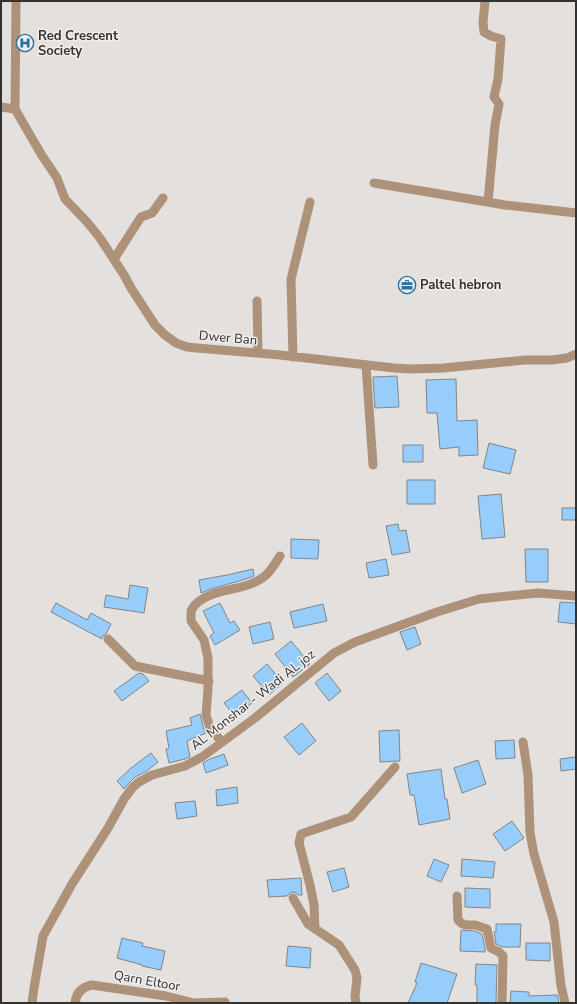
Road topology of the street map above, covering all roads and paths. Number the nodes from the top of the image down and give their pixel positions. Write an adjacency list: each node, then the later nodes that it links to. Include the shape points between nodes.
1 (16, 1): 4 (street)
2 (485, 1): 8 (street, via 484,32 501,39 494,97 500,104 495,125)
3 (1, 107): 4 (street)
4 (15, 109): 10 (street, Dwer Ban, via 57,178 65,199 95,231)
5 (374, 183): 8 (street)
6 (163, 198): 10 (street, via 152,213 141,217)
7 (310, 202): 14 (street, via 291,279)
8 (488, 202): 9 (street)
9 (576, 213)
10 (114, 259): 12 (street, Dwer Ban, via 153,322 176,343)
11 (257, 301): 12 (street)
12 (258, 354): 14 (street, Dwer Ban)
13 (576, 354): 15 (street, Dwer Ban, via 558,360 525,360 443,368)
14 (293, 357): 15 (street, Dwer Ban)
15 (366, 365): 16 (street)
16 (373, 466)
17 (280, 556): 20 (street, via 266,576 241,588 204,598 191,611 191,621 204,640)
18 (576, 596): 21 (street, AL Monshar - Wadi AL joz, via 538,593 479,599 355,642 334,653)
19 (108, 639): 20 (street, via 135,666)
20 (209, 681): 21 (street, via 206,715 210,728)
21 (222, 742): 28 (street, AL Monshar - Wadi AL joz, via 194,762 145,778 128,793 43,936)
22 (523, 742): 32 (street, via 528,775 530,833 554,922)
23 (395, 767): 26 (street, via 351,817 301,834 299,843 311,892)
24 (457, 896): 31 (street, via 458,920 466,925 487,929 491,948 503,956)
25 (293, 898): 26 (street, via 308,924)
26 (315, 929): 30 (street, via 339,945 355,970)
27 (225, 1002): 29 (street, Qarn Eltoor, via 194,1003 166,996 92,985 80,990)
28 (32, 1003)
29 (75, 1003)
30 (356, 1003)
31 (502, 1003)
32 (565, 1003)

